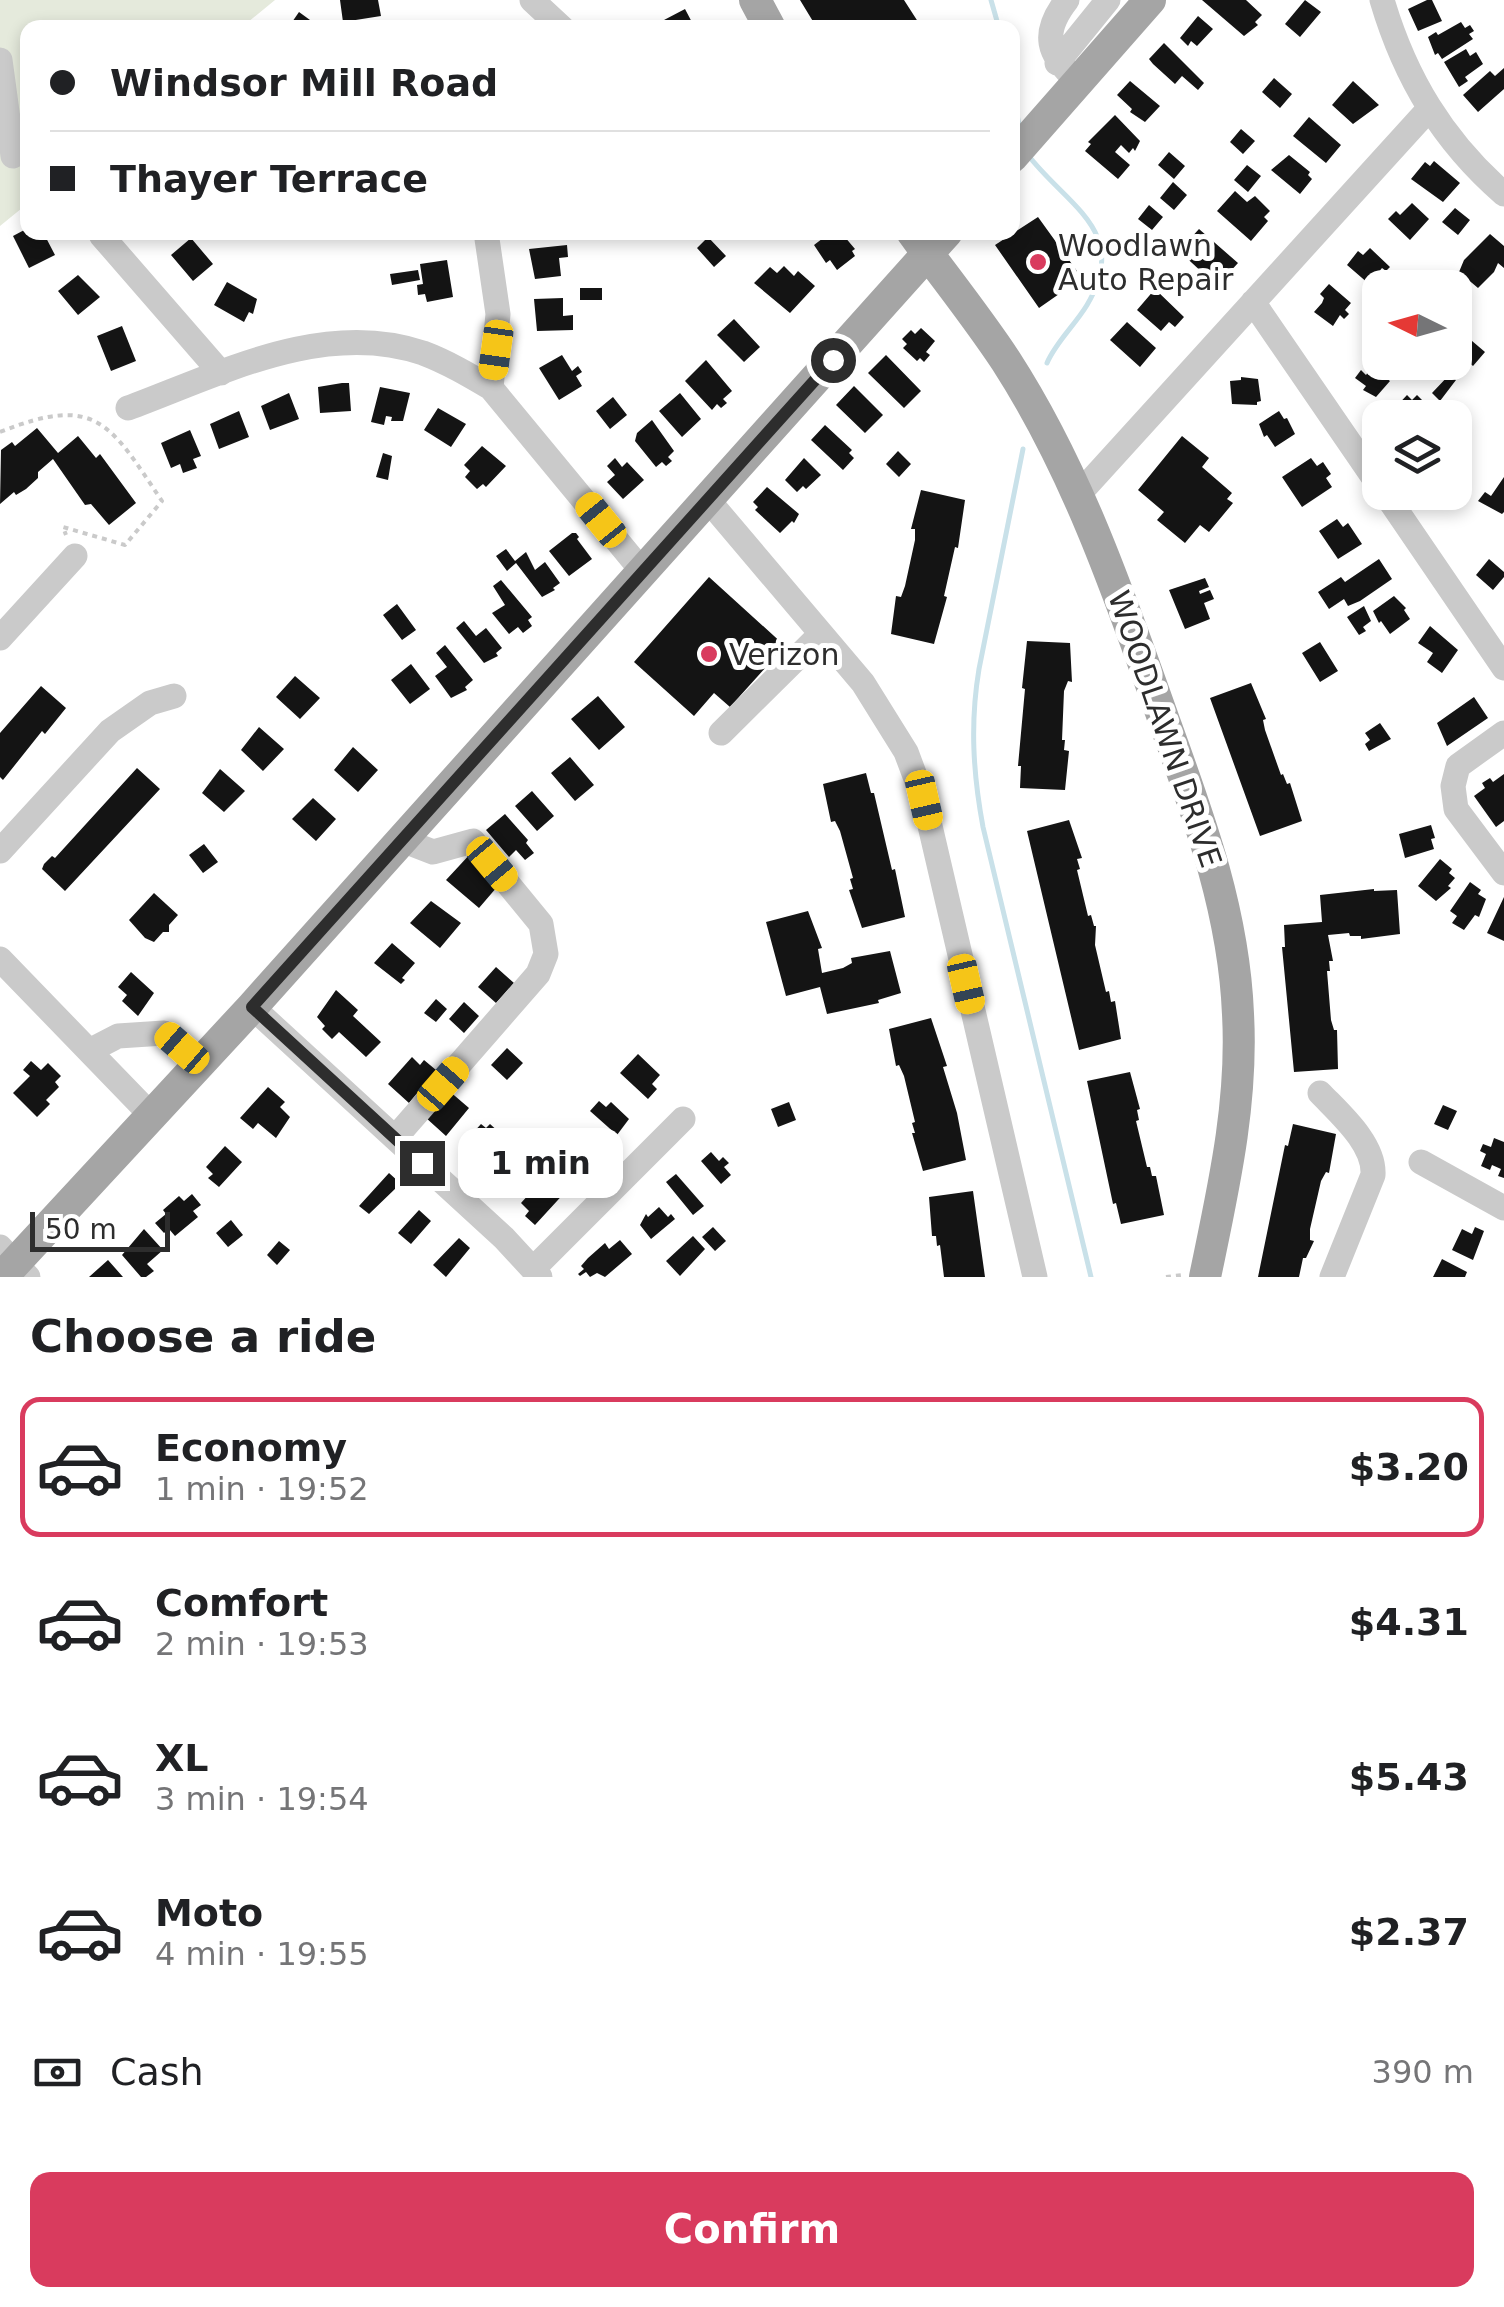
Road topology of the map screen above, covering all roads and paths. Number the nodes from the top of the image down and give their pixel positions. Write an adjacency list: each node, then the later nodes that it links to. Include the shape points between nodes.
1 (532, 0): 6 (street)
2 (1067, 0): 8 (street, via 1052,19 1051,34)
3 (1108, 0): 8 (street)
4 (1150, 0): 8 (main road)
5 (1382, 0): 9 (street)
6 (553, 20)
7 (0, 60): 11 (street)
8 (1067, 72): 10 (main road)
9 (1428, 110): 12 (street); 16 (street)
10 (1020, 148)
11 (12, 156)
12 (1504, 194)
13 (104, 240): 17 (street)
14 (487, 240): 18 (street, via 498,314)
15 (929, 240): 22 (main road, WOODLAWN DRIVE, via 1007,363); 23 (main road)
16 (1253, 302): 21 (street); 22 (street)
17 (221, 374): 18 (street, via 315,344 378,344 421,352); 19 (street)
18 (491, 388): 26 (street)
19 (128, 408)
20 (0, 432): 25 (path, via 48,414 86,418 120,438 162,500 126,544 63,527)
21 (1362, 461)
22 (1078, 495): 49 (main road, WOODLAWN DRIVE, via 1209,845 1233,956 1238,1087)
23 (708, 500): 26 (main road); 27 (street)
24 (1396, 510): 29 (street)
25 (75, 556): 28 (street)
26 (643, 572): 33 (main road)
27 (821, 634): 31 (street); 48 (street, via 884,714 924,800)
28 (0, 638)
29 (1504, 668)
30 (174, 696): 34 (street, via 150,702 110,731)
31 (721, 733)
32 (1504, 733): 35 (street, via 1458,766 1454,786 1456,809)
33 (402, 840): 37 (main road); 43 (street, via 433,852 473,841 541,924 546,954 538,974)
34 (0, 851)
35 (1504, 873)
36 (0, 959): 38 (street)
37 (252, 1007): 39 (main road); 43 (street)
38 (89, 1051): 39 (street, via 118,1036 164,1032); 41 (street)
39 (200, 1063): 41 (main road)
40 (1320, 1093): 50 (street, via 1374,1163)
41 (151, 1115): 46 (main road)
42 (683, 1119): 47 (street)
43 (396, 1138): 47 (street)
44 (1421, 1162): 45 (street)
45 (1504, 1208)
46 (11, 1266)
47 (537, 1273)
48 (1035, 1277)
49 (1205, 1277)
50 (1332, 1277)

